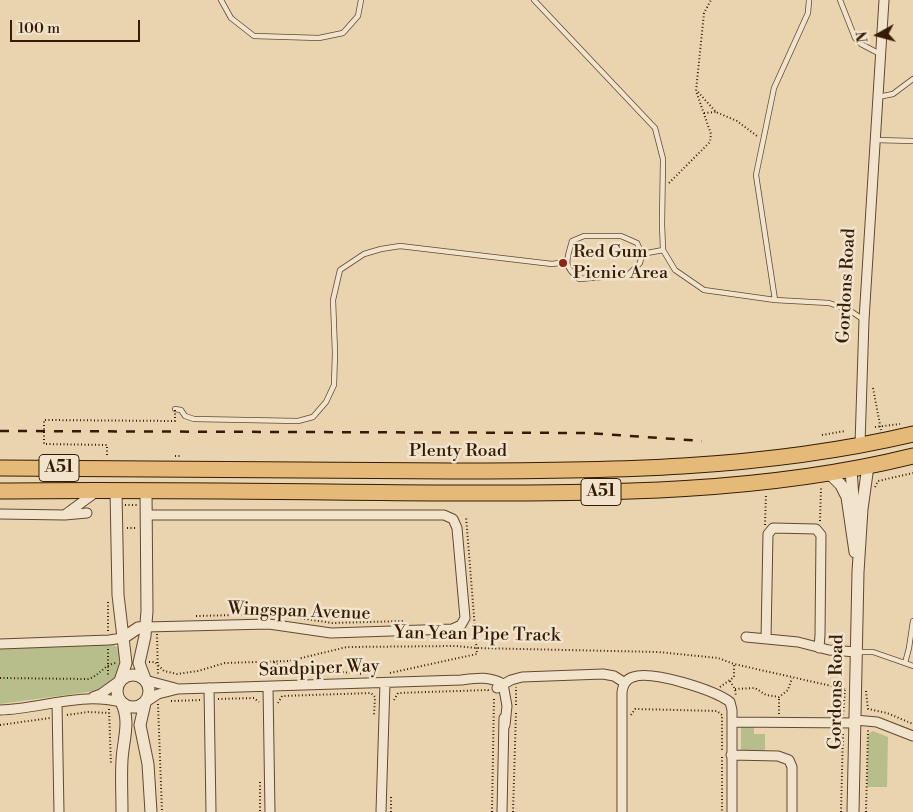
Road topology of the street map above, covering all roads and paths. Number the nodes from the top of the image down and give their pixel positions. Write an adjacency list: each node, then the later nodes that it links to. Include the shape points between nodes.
1 (221, 0): 2 (lane, via 231,18 254,36 319,38 343,33 358,16)
2 (361, 0)
3 (534, 0): 17 (lane, via 655,128 664,159)
4 (711, 0): 10 (path, via 704,13)
5 (809, 0): 15 (lane, via 808,13 774,88)
6 (840, 0): 8 (lane, via 855,38)
7 (884, 0): 8 (street, Gordons Road)
8 (880, 54): 11 (street, Gordons Road)
9 (913, 80): 11 (lane, via 893,94)
10 (696, 91): 12 (path); 13 (path)
11 (877, 98): 14 (street, Gordons Road)
12 (716, 112): 13 (path); 15 (path, via 737,121)
13 (703, 113): 17 (path, via 710,142)
14 (875, 140): 16 (lane); 22 (street, Gordons Road)
15 (763, 141): 21 (lane, via 756,175)
16 (913, 141)
17 (664, 188): 18 (lane)
18 (663, 250): 19 (lane); 21 (lane, via 675,270 704,290)
19 (642, 254): 20 (lane, via 640,263 628,275 579,279 569,271); 20 (lane, via 637,244 621,236 584,236 572,241)
20 (566, 262): 24 (lane, via 552,264 400,246 364,254 340,270 332,300 334,384 326,402 313,416 298,421 194,419)
21 (775, 300): 22 (lane, via 829,303)
22 (864, 320): 31 (street, Gordons Road)
23 (873, 388): 25 (path)
24 (175, 409): 32 (path, bridge, via 175,421 44,420 44,444 107,445)
25 (880, 427): 26 (path); 27 (path); 29 (path)
26 (875, 428)
27 (909, 428): 31 (highway, Plenty Road / A51)
28 (845, 431): 30 (path)
29 (881, 432)
30 (822, 435)
31 (860, 444): 34 (highway, Gordons Road); 37 (highway, Plenty Road / A51, via 743,462 640,469); 38 (highway)
32 (107, 455)
33 (913, 456): 34 (highway, A51)
34 (868, 466): 38 (highway, A51); 57 (street, Gordons Road)
35 (0, 468): 36 (highway, Plenty Road / A51)
36 (117, 469): 37 (highway, Plenty Road / A51); 44 (highway)
37 (146, 469): 46 (highway)
38 (851, 469): 39 (highway, A51); 57 (street, Gordons Road)
39 (829, 473): 46 (highway, A51, via 752,483 626,492); 57 (street, via 841,484 847,497)
40 (913, 473): 41 (path)
41 (878, 481)
42 (821, 488): 56 (path)
43 (0, 491): 45 (highway, A51)
44 (116, 491): 45 (highway, A51); 46 (highway, A51); 53 (street)
45 (96, 492): 50 (street)
46 (146, 492): 51 (street)
47 (766, 494): 55 (path, via 765,525)
48 (87, 513): 50 (street)
49 (0, 514): 50 (street)
50 (65, 515)
51 (146, 515): 54 (street); 62 (street, Wingspan Avenue, via 444,515 453,519 458,528 465,618 461,625 452,629 331,633 270,624)
52 (466, 516): 68 (path)
53 (117, 525): 54 (path, via 122,528); 64 (street)
54 (146, 527): 62 (street)
55 (770, 530): 56 (street); 65 (street)
56 (819, 531): 69 (street)
57 (858, 567): 70 (street, Gordons Road)
58 (108, 602): 66 (path)
59 (193, 616): 60 (path, via 275,614 332,623)
60 (412, 621)
61 (913, 622): 73 (lane)
62 (152, 627): 64 (street, via 138,628); 72 (street); 75 (path)
63 (746, 637): 65 (street)
64 (123, 638): 66 (street); 74 (street)
65 (766, 639): 69 (street)
66 (108, 640): 67 (street); 77 (path)
67 (0, 644)
68 (476, 648): 71 (path, Yan Yean Pipe Track, via 347,647); 76 (path, Yan Yean Pipe Track, via 658,652 718,658); 79 (path, via 477,654)
69 (819, 648): 70 (street)
70 (858, 652): 73 (lane, via 873,652); 94 (street, Gordons Road)
71 (274, 662): 75 (path, Yan Yean Pipe Track, via 225,663 176,674 164,671); 80 (path, via 290,667)
72 (139, 663): 75 (path, Yan Yean Pipe Track); 84 (street)
73 (905, 663): 78 (lane)
74 (126, 664): 77 (path); 85 (street)
75 (158, 664): 89 (path)
76 (734, 664): 82 (path, Yan Yean Pipe Track); 86 (path, via 734,677)
77 (108, 665): 81 (path, via 98,676 88,679); 97 (path)
78 (913, 666)
79 (390, 673)
80 (372, 674)
81 (0, 678)
82 (792, 678): 94 (path, Yan Yean Pipe Track); 96 (path, via 788,690)
83 (514, 679): 88 (street, via 604,674); 90 (street); 133 (path)
84 (145, 680): 85 (street, via 134,674); 89 (street, Sandpiper Way); 100 (street, via 149,688)
85 (120, 681): 97 (street); 97 (street)
86 (730, 681): 95 (path, via 720,687); 96 (path, via 735,688 755,688 766,696)
87 (384, 683): 90 (street, Sandpiper Way, via 486,677 495,679); 91 (street, Sandpiper Way); 129 (street)
88 (625, 683): 95 (street, via 632,677 654,677); 134 (street, via 622,692)
89 (158, 684): 93 (street, Sandpiper Way)
90 (500, 686): 132 (street, via 507,706)
91 (268, 687): 92 (street, Sandpiper Way); 128 (street)
92 (209, 688): 93 (street, Sandpiper Way); 99 (street)
93 (178, 689): 98 (street, Sandpiper Way)
94 (856, 690): 105 (path, via 866,690); 112 (street, Gordons Road)
95 (717, 695): 110 (street, via 730,702)
96 (779, 697): 111 (path)
97 (114, 698): 100 (street, via 130,707); 103 (street); 119 (path); 123 (street, via 125,710 127,722 122,757)
98 (158, 698): 99 (path); 100 (street, Sandpiper Way); 125 (path)
99 (208, 701): 101 (path, via 254,698); 126 (street)
100 (145, 702): 124 (street, via 140,725 148,764)
101 (259, 702)
102 (278, 702): 108 (path, via 282,696 371,693 375,697)
103 (57, 703): 106 (street); 122 (street)
104 (394, 707): 131 (path, via 398,693 488,690 494,697)
105 (868, 709): 109 (path); 113 (path)
106 (2, 710)
107 (631, 714): 135 (path, via 636,709 717,711 722,715)
108 (374, 716)
109 (868, 720): 112 (street); 114 (path); 116 (street)
110 (732, 722): 111 (street); 118 (street)
111 (778, 722): 112 (street)
112 (855, 724): 114 (path); 139 (street, Gordons Road)
113 (913, 724)
114 (868, 730): 115 (path); 140 (path)
115 (874, 731)
116 (913, 736)
117 (842, 750): 138 (path)
118 (732, 755): 136 (street); 137 (street, via 778,756 789,760 792,767)
119 (111, 772)
120 (260, 782): 127 (path)
121 (391, 793): 130 (path)
122 (59, 812)
123 (122, 812)
124 (151, 812)
125 (162, 812)
126 (212, 812)
127 (260, 812)
128 (270, 812)
129 (381, 812)
130 (391, 812)
131 (492, 812)
132 (502, 812)
133 (513, 812)
134 (622, 812)
135 (722, 812)
136 (732, 812)
137 (792, 812)
138 (841, 812)
139 (853, 812)
140 (866, 812)

